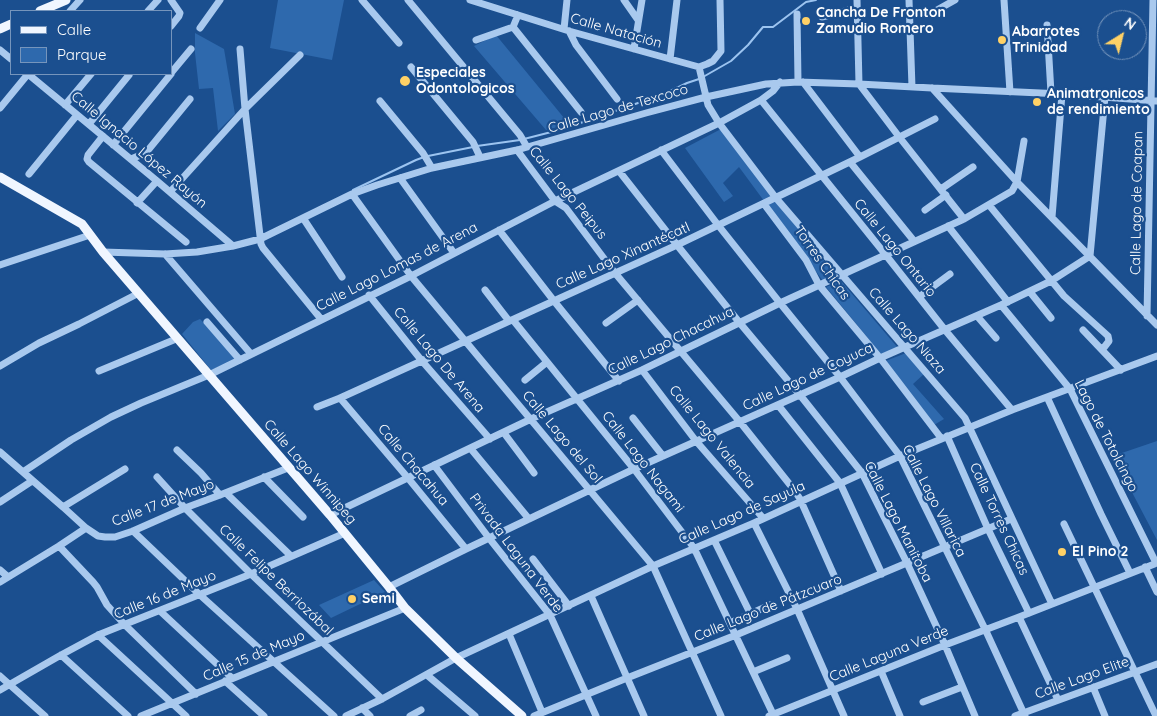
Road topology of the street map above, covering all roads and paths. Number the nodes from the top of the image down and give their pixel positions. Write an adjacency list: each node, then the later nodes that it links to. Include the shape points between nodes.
1 (66, 0): 19 (main road)
2 (80, 0): 20 (street)
3 (158, 0): 21 (street)
4 (171, 0): 27 (street, via 180,13)
5 (220, 0): 30 (street)
6 (362, 0): 33 (street)
7 (408, 0): 75 (street)
8 (470, 0): 24 (street, Calle Natación)
9 (567, 0): 31 (street)
10 (624, 0): 26 (street)
11 (642, 0): 26 (street)
12 (678, 0): 40 (street)
13 (720, 0): 42 (street, via 721,51)
14 (909, 0): 52 (street)
15 (956, 0): 22 (street)
16 (1004, 0): 54 (street)
17 (1153, 0): 62 (street, Calle Lago de Coapan)
18 (858, 4): 25 (street); 51 (street)
19 (42, 10)
20 (71, 10)
21 (149, 10)
22 (937, 10)
23 (797, 14): 50 (street)
24 (518, 15): 29 (street); 31 (street, Calle Natación)
25 (822, 17)
26 (638, 20): 36 (street)
27 (172, 25)
28 (1047, 25): 55 (street)
29 (513, 27): 32 (street); 67 (street)
30 (200, 28)
31 (567, 30): 36 (street, Calle Natación); 60 (street)
32 (476, 40)
33 (399, 43)
34 (191, 49): 43 (street)
35 (240, 49): 66 (street)
36 (634, 49): 40 (street, Calle Natación)
37 (0, 50): 39 (street)
38 (300, 55): 66 (street)
39 (10, 58)
40 (670, 59): 42 (street, Calle Natación)
41 (411, 67): 77 (street)
42 (699, 70): 57 (street, Calle Lago Niaza)
43 (172, 73)
44 (27, 75): 65 (street)
45 (29, 75): 64 (street, Calle Ignacio López Rayón)
46 (90, 75): 64 (street)
47 (129, 75): 71 (street)
48 (170, 75): 76 (street)
49 (780, 82): 50 (street, Calle Lago de Texcoco); 57 (street, Calle Lago de Texcoco); 61 (street, Calle Lago Lomas de Arena)
50 (801, 82): 51 (street, Calle Lago de Texcoco); 80 (street)
51 (859, 84): 52 (street, Calle Lago de Texcoco); 73 (street)
52 (912, 87): 53 (street, Calle Lago de Texcoco)
53 (932, 88): 54 (street, Calle Lago de Texcoco); 91 (street)
54 (1010, 92): 55 (street, Calle Lago de Texcoco)
55 (1051, 93): 56 (street, Calle Lago de Texcoco)
56 (1062, 94): 58 (street, Calle Lago de Texcoco); 102 (street)
57 (706, 97): 70 (street, Calle Lago Niaza); 75 (street, Calle Lago de Texcoco)
58 (1105, 97): 62 (street, Calle Lago de Texcoco); 120 (street)
59 (190, 99): 81 (street, via 149,149)
60 (617, 99)
61 (761, 100): 70 (street, Calle Lago Lomas de Arena); 87 (street, Calle Lago Ontario)
62 (1154, 100): 105 (street, Calle Lago de Coapan)
63 (380, 101): 83 (street)
64 (66, 106): 68 (street, Calle Ignacio López Rayón)
65 (0, 108)
66 (245, 109): 92 (street); 111 (street)
67 (581, 112)
68 (77, 115): 71 (street, Calle Ignacio López Rayón); 86 (street)
69 (935, 119): 73 (street, Calle Lago Xinantécatl)
70 (718, 123): 79 (street, Calle Lago Lomas de Arena); 95 (street, Calle Lago Niaza)
71 (89, 124): 72 (street, Calle Ignacio López Rayón)
72 (103, 136): 76 (street, Calle Ignacio López Rayón); 97 (street, via 87,159)
73 (900, 138): 80 (street, Calle Lago Xinantécatl); 93 (street)
74 (1024, 141): 91 (street)
75 (525, 143): 78 (street, Calle Lago de Texcoco)
76 (114, 145): 81 (street, Calle Ignacio López Rayón)
77 (477, 150): 78 (street, Calle Lago de Texcoco); 83 (street, Calle Lago de Texcoco)
78 (517, 150): 96 (street, Calle Lago Peipus)
79 (661, 150): 85 (street, Calle Lago Lomas de Arena); 106 (street, Calle Lago Villarica)
80 (860, 157): 82 (street, Calle Lago Xinantécatl)
81 (131, 159): 90 (street, Calle Ignacio López Rayón)
82 (850, 162): 87 (street, Calle Lago Xinantécatl); 112 (street)
83 (431, 167): 89 (street, Calle Lago de Texcoco)
84 (973, 167): 93 (street)
85 (619, 170): 96 (street, Calle Lago Lomas de Arena); 114 (street, Calle Lago Manitoba)
86 (29, 174)
87 (821, 176): 95 (street, Calle Lago Xinantécatl); 119 (street, Calle Lago Ontario)
88 (0, 177): 110 (main road, Calle Lago Winnipeg, via 77,220)
89 (400, 178): 94 (street, Calle Lago de Texcoco); 117 (street)
90 (157, 181): 92 (street, Calle Ignacio López Rayón); 97 (street)
91 (1017, 182): 99 (street, Calle Lago Chacahua, via 1010,194); 102 (street)
92 (170, 192): 115 (street, Calle Ignacio López Rayón)
93 (943, 192): 101 (street); 104 (street)
94 (352, 194): 103 (street, Calle Lago de Texcoco); 126 (street, Calle Lago del Sol)
95 (776, 198): 98 (street, Calle Lago Xinantécatl); 124 (street, Calle Lago Niaza)
96 (555, 201): 109 (street, Calle Lago Lomas de Arena); 122 (street, Calle Lago Peipus, via 566,208)
97 (138, 203): 113 (street)
98 (764, 204): 106 (street, Calle Lago Xinantécatl); 128 (street, Torres Chicas, via 806,260)
99 (989, 205): 104 (street, Calle Lago Chacahua); 127 (street)
100 (1157, 208): 105 (street)
101 (925, 210)
102 (1052, 217): 120 (street)
103 (303, 218): 111 (street, Calle Lago de Texcoco); 125 (street)
104 (964, 219): 107 (street, Calle Lago Chacahua)
105 (1149, 220): 108 (street); 139 (street, Calle Lago de Coapan)
106 (718, 226): 114 (street, Calle Lago Xinantécatl); 136 (street, Calle Lago Villarica)
107 (948, 226): 112 (street, Calle Lago Chacahua); 137 (street, Lago de Totolcingo)
108 (1157, 226)
109 (499, 230): 117 (street, Calle Lago Lomas de Arena); 135 (street)
110 (90, 235): 116 (main road, Calle Lago Winnipeg); 121 (street)
111 (260, 239): 115 (street, Calle Lago de Texcoco); 141 (street, via 263,248)
112 (914, 241): 119 (street, Calle Lago Chacahua)
113 (186, 242)
114 (677, 245): 122 (street, Calle Lago Xinantécatl); 144 (street, Calle Lago Manitoba)
115 (233, 246): 118 (street, Calle Lago de Texcoco)
116 (102, 252): 118 (street, Calle Lago de Texcoco); 131 (main road, Calle Lago Winnipeg)
117 (454, 253): 126 (street, Calle Lago Lomas de Arena)
118 (165, 254): 155 (street)
119 (886, 254): 124 (street, Calle Lago Chacahua); 133 (street, Calle Lago Ontario)
120 (1090, 256): 127 (street, Calle Lago de Coyuca); 139 (street)
121 (1, 263)
122 (616, 273): 134 (street, Calle Lago Peipus); 135 (street, Calle Lago Xinantécatl)
123 (950, 274): 133 (street)
124 (842, 275): 128 (street, Calle Lago Chacahua); 152 (street, Calle Lago Niaza)
125 (342, 276)
126 (410, 276): 132 (street, Calle Lago Lomas de Arena); 151 (street, Calle Lago del Sol)
127 (1051, 281): 130 (street, Calle Lago de Coyuca); 153 (street, via 1108,336 1109,341)
128 (819, 286): 136 (street, Calle Lago Chacahua); 157 (street, Torres Chicas)
129 (485, 290): 142 (street, Calle Lago Nagami)
130 (1030, 292): 137 (street, Calle Lago de Coyuca); 140 (street)
131 (138, 294): 150 (main road, Calle Lago Winnipeg); 161 (street)
132 (369, 295): 141 (street, Calle Lago Lomas de Arena); 159 (street, Calle Lago De Arena)
133 (919, 298): 147 (street, Calle Lago Ontario)
134 (638, 300): 145 (street); 154 (street, Calle Lago Peipus)
135 (554, 301): 142 (street, Calle Lago Xinantécatl); 168 (street)
136 (780, 303): 144 (street, Calle Lago Chacahua); 166 (street, Calle Lago Villarica)
137 (1005, 304): 138 (street, Calle Lago de Coyuca); 169 (street, Lago de Totolcingo)
138 (977, 316): 147 (street, Calle Lago de Coyuca); 149 (street)
139 (1148, 316): 146 (street)
140 (1051, 318)
141 (322, 319): 155 (street, Calle Lago Lomas de Arena)
142 (511, 321): 151 (street, Calle Lago Xinantécatl); 160 (street, Calle Lago Nagami)
143 (207, 322): 158 (street)
144 (739, 322): 154 (street, Calle Lago Chacahua); 170 (street, Calle Lago Manitoba)
145 (606, 323)
146 (1157, 325)
147 (945, 330): 152 (street, Calle Lago de Coyuca); 176 (street, Calle Lago Ontario)
148 (1083, 330): 153 (street)
149 (996, 338)
150 (176, 339): 164 (street); 165 (main road, Calle Lago Winnipeg)
151 (465, 341): 159 (street, Calle Lago Xinantécatl); 178 (street, Calle Lago del Sol)
152 (905, 347): 157 (street, Calle Lago de Coyuca); 180 (street, Calle Lago Niaza)
153 (1102, 350): 163 (street)
154 (681, 352): 162 (street, Calle Lago Chacahua); 179 (street, Calle Lago Peipus)
155 (251, 354): 158 (street, Calle Lago Lomas de Arena)
156 (1157, 356): 163 (street, Calle Lago de Sayula)
157 (880, 358): 166 (street, Calle Lago de Coyuca); 182 (street, Calle Torres Chicas)
158 (240, 360): 165 (street, Calle Lago Lomas de Arena)
159 (422, 361): 172 (street, Calle Lago Xinantécatl); 183 (street, Calle Lago De Arena)
160 (547, 362): 167 (street); 173 (street, Calle Lago Nagami)
161 (0, 366)
162 (642, 370): 168 (street, Calle Lago Chacahua); 184 (street, Calle Lago Valencia)
163 (1121, 370): 169 (street, Calle Lago de Sayula)
164 (99, 371)
165 (209, 375): 191 (main road, Calle Lago Winnipeg); 194 (street, Calle Lago Lomas de Arena, via 111,417)
166 (840, 377): 170 (street, Calle Lago de Coyuca); 189 (street, Calle Lago Villarica)
167 (525, 380)
168 (619, 381): 173 (street, Calle Lago Chacahua)
169 (1070, 388): 171 (street, Calle Lago de Sayula); 227 (street, Lago de Totolcingo)
170 (800, 395): 174 (street, Calle Lago de Coyuca); 196 (street, Calle Lago Manitoba)
171 (1047, 397): 176 (street, Calle Lago de Sayula); 232 (street)
172 (340, 398): 175 (street, Calle Lago Xinantécatl); 199 (street, Calle Chacahua)
173 (577, 399): 178 (street, Calle Lago Chacahua); 193 (street, Calle Lago Nagami)
174 (778, 405): 179 (street, Calle Lago de Coyuca); 201 (street)
175 (317, 407)
176 (1012, 410): 180 (street, Calle Lago de Sayula)
177 (633, 418): 188 (street)
178 (531, 419): 181 (street, Calle Lago Chacahua); 202 (street, Calle Lago del Sol)
179 (740, 422): 184 (street, Calle Lago de Coyuca); 204 (street, Calle Lago Peipus)
180 (970, 427): 182 (street, Calle Lago de Sayula); 212 (street, Calle Lago Niaza)
181 (504, 433): 183 (street, Calle Lago Chacahua); 195 (street)
182 (944, 437): 189 (street, Calle Lago de Sayula); 216 (street, Calle Torres Chicas)
183 (490, 439): 185 (street, Calle Lago Chacahua)
184 (696, 441): 188 (street, Calle Lago de Coyuca); 210 (street, Calle Lago Valencia)
185 (471, 448): 190 (street, Calle Lago Chacahua); 211 (street)
186 (177, 450): 203 (street)
187 (0, 452): 194 (street)
188 (663, 456): 193 (street, Calle Lago de Coyuca)
189 (900, 456): 196 (street, Calle Lago de Sayula); 222 (street, Calle Lago Villarica)
190 (434, 465): 199 (street, Calle Lago Chacahua); 219 (street, Privada Laguna Verde)
191 (288, 468): 198 (street, Calle 17 de Mayo); 208 (main road, Calle Lago Winnipeg)
192 (125, 469): 206 (street)
193 (634, 469): 202 (street, Calle Lago de Coyuca); 223 (street, Calle Lago Nagami)
194 (23, 472): 200 (street)
195 (534, 473)
196 (862, 473): 201 (street, Calle Lago de Sayula); 228 (street, Calle Lago Manitoba)
197 (157, 477): 207 (street, Calle Felipe Berriozábal)
198 (264, 477): 203 (street, Calle 17 de Mayo); 209 (street)
199 (408, 478): 208 (street, Calle Lago Chacahua); 224 (street, Calle Chacahua)
200 (32, 481): 205 (street); 206 (street)
201 (840, 484): 204 (street, Calle Lago de Sayula); 234 (street)
202 (590, 490): 211 (street, Calle Lago de Coyuca); 229 (street, Calle Lago del Sol)
203 (223, 494): 207 (street, Calle 17 de Mayo); 225 (street)
204 (800, 501): 210 (street, Calle Lago de Sayula); 239 (street, Calle Lago Peipus)
205 (0, 502)
206 (63, 506): 215 (street)
207 (185, 508): 217 (street, Calle 17 de Mayo); 233 (street, Calle Felipe Berriozábal)
208 (330, 515): 218 (main road, Calle Lago Winnipeg)
209 (303, 517)
210 (764, 518): 213 (street, Calle Lago de Sayula)
211 (528, 519): 219 (street, Calle Lago de Coyuca)
212 (1011, 519): 216 (street, Calle Lago de Pátzcuaro); 244 (street, Calle Lago Niaza)
213 (754, 522): 220 (street, Calle Lago de Sayula); 247 (street)
214 (1064, 524): 238 (street)
215 (86, 528): 217 (street, Calle 17 de Mayo, via 105,537); 221 (street)
216 (988, 529): 222 (street, Calle Lago de Pátzcuaro); 250 (street, Calle Torres Chicas)
217 (133, 531): 241 (street)
218 (345, 533): 225 (street, Calle 16 de Mayo); 237 (main road, Calle Lago Winnipeg)
219 (489, 538): 224 (street, Calle Lago de Coyuca); 251 (street, Privada Laguna Verde)
220 (714, 540): 223 (street, Calle Lago de Sayula); 249 (street)
221 (59, 546): 235 (street); 254 (street, via 97,587)
222 (945, 547): 228 (street, Calle Lago de Pátzcuaro); 255 (street, Calle Lago Villarica)
223 (694, 548): 229 (street, Calle Lago de Sayula); 253 (street, Calle Lago Nagami)
224 (466, 549): 237 (street, Calle Lago de Coyuca)
225 (292, 556): 233 (street, Calle 16 de Mayo)
226 (533, 559): 245 (street)
227 (1157, 563): 230 (street, Calle Laguna Verde)
228 (907, 564): 234 (street, Calle Lago de Pátzcuaro); 260 (street, Calle Lago Manitoba)
229 (653, 566): 242 (street, Calle Lago de Sayula); 261 (street, Calle Lago del Sol)
230 (1145, 567): 232 (street, Calle Laguna Verde); 240 (street)
231 (0, 570): 235 (street)
232 (1130, 573): 238 (street, Calle Laguna Verde)
233 (251, 574): 241 (street, Calle 16 de Mayo); 259 (street, Calle Felipe Berriozábal)
234 (882, 574): 239 (street, Calle Lago de Pátzcuaro)
235 (8, 577): 236 (street)
236 (0, 582)
237 (389, 587): 246 (main road, Calle Lago Winnipeg)
238 (1094, 587): 244 (street, Calle Laguna Verde); 269 (street)
239 (841, 591): 247 (street, Calle Lago de Pátzcuaro)
240 (1157, 592)
241 (200, 595): 248 (street, Calle 16 de Mayo); 265 (street)
242 (591, 596): 245 (street, Calle Lago de Sayula); 273 (street)
243 (770, 604): 249 (street)
244 (1052, 604): 250 (street, Calle Laguna Verde)
245 (569, 606): 251 (street, Calle Lago de Sayula)
246 (405, 608): 259 (street, Calle 15 de Mayo); 263 (main road, Calle Lago Winnipeg)
247 (797, 609): 258 (street, Calle Lago de Pátzcuaro); 279 (street)
248 (160, 611): 254 (street, Calle 16 de Mayo); 272 (street)
249 (750, 613): 253 (street)
250 (1029, 613): 252 (street, Calle Laguna Verde)
251 (550, 615): 256 (street, Calle Lago de Sayula); 281 (street, Privada Laguna Verde)
252 (1019, 617): 255 (street, Calle Laguna Verde); 283 (street)
253 (730, 623): 258 (street, Calle Lago Nagami)
254 (124, 625): 257 (street, Calle 16 de Mayo); 280 (street)
255 (985, 629): 260 (street, Calle Laguna Verde); 290 (street, Calle Lago Villarica)
256 (509, 634): 263 (street, Calle Lago de Sayula); 288 (street)
257 (98, 635): 262 (street, Calle 16 de Mayo); 285 (street)
258 (736, 635): 261 (street, Calle Lago de Pátzcuaro); 268 (street, Calle Lago Nagami)
259 (321, 642): 265 (street, Calle 15 de Mayo); 282 (street, Calle Felipe Berriozábal)
260 (945, 645): 267 (street, Calle Laguna Verde); 276 (street, Calle Lago Manitoba)
261 (692, 652): 273 (street, Calle Lago de Pátzcuaro); 306 (street, Calle Lago del Sol)
262 (61, 655): 275 (street, Calle 16 de Mayo); 293 (street)
263 (456, 658): 270 (street, Calle Lago de Sayula); 302 (main road, Calle Lago Winnipeg)
264 (787, 658): 268 (street)
265 (273, 661): 272 (street, Calle 15 de Mayo); 297 (street)
266 (1157, 664): 269 (street, Calle Lago Elite)
267 (881, 671): 279 (street, Calle Laguna Verde); 308 (street)
268 (753, 672): 291 (street, Calle Lago Nagami)
269 (1134, 672): 277 (street, Calle Lago Elite); 312 (street)
270 (427, 675): 282 (street, Calle Lago de Sayula); 301 (street)
271 (0, 676): 275 (street)
272 (232, 678): 274 (street, Calle 15 de Mayo)
273 (627, 678): 281 (street, Calle Lago de Pátzcuaro); 305 (street)
274 (225, 682): 280 (street, Calle 15 de Mayo); 296 (street)
275 (9, 684): 278 (street, Calle 16 de Mayo); 292 (street)
276 (962, 687): 284 (street); 309 (street, Calle Lago Manitoba)
277 (1093, 687): 283 (street, Calle Lago Elite); 311 (street)
278 (0, 690)
279 (832, 691): 289 (street, Calle Laguna Verde); 307 (street)
280 (196, 694): 285 (street, Calle 15 de Mayo)
281 (587, 694): 288 (street, Calle Lago de Pátzcuaro); 304 (street, Privada Laguna Verde)
282 (382, 699): 286 (street, Calle Lago de Sayula)
283 (1058, 700): 290 (street, Calle Lago Elite)
284 (923, 702)
285 (171, 703): 294 (street, Calle 15 de Mayo); 295 (street)
286 (362, 708): 298 (street, Calle Lago de Sayula); 299 (street)
287 (421, 710): 300 (street)
288 (542, 712): 303 (street, Calle Lago de Pátzcuaro)
289 (788, 713): 291 (street, Calle Laguna Verde)
290 (1024, 714): 310 (street, Calle Lago Elite)
291 (771, 715)
292 (45, 716)
293 (128, 716)
294 (141, 716)
295 (186, 716)
296 (264, 716)
297 (334, 716)
298 (346, 716)
299 (370, 716)
300 (410, 716)
301 (475, 716)
302 (522, 716)
303 (534, 716)
304 (596, 716)
305 (644, 716)
306 (721, 716)
307 (844, 716)
308 (900, 716)
309 (975, 716)
310 (1015, 716)
311 (1105, 716)
312 (1156, 716)

